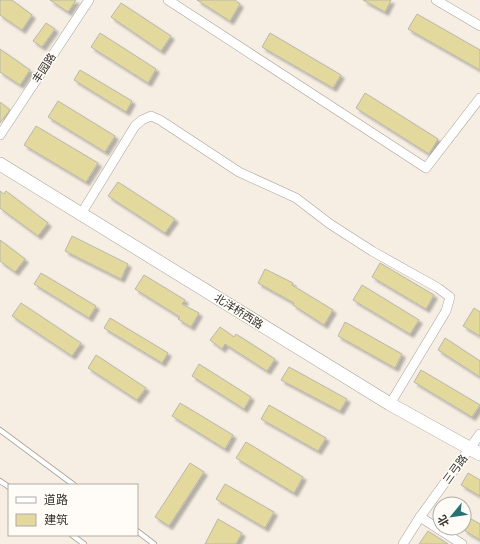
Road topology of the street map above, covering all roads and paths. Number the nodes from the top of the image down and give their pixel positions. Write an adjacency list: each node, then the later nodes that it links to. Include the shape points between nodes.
1 (89, 0): 6 (street, 丰园路)
2 (168, 0): 5 (street, via 426,168)
3 (436, 0): 4 (street)
4 (480, 26)
5 (480, 98)
6 (0, 135)
7 (0, 164): 8 (main road, 北洋桥西路)
8 (81, 214): 9 (main road, 北洋桥西路); 9 (street, via 135,126 151,116 239,172 296,198 330,224 438,288 450,298 446,311)
9 (390, 404): 12 (main road, 北洋桥西路)
10 (0, 430): 13 (lane)
11 (480, 434): 12 (street, 三弓路)
12 (475, 451): 14 (street, 三弓路)
13 (73, 484)
14 (420, 517): 19 (street, 三弓路); 20 (street)
15 (138, 532): 18 (lane)
16 (73, 536): 17 (lane)
17 (84, 544)
18 (154, 544)
19 (403, 544)
20 (462, 544)

